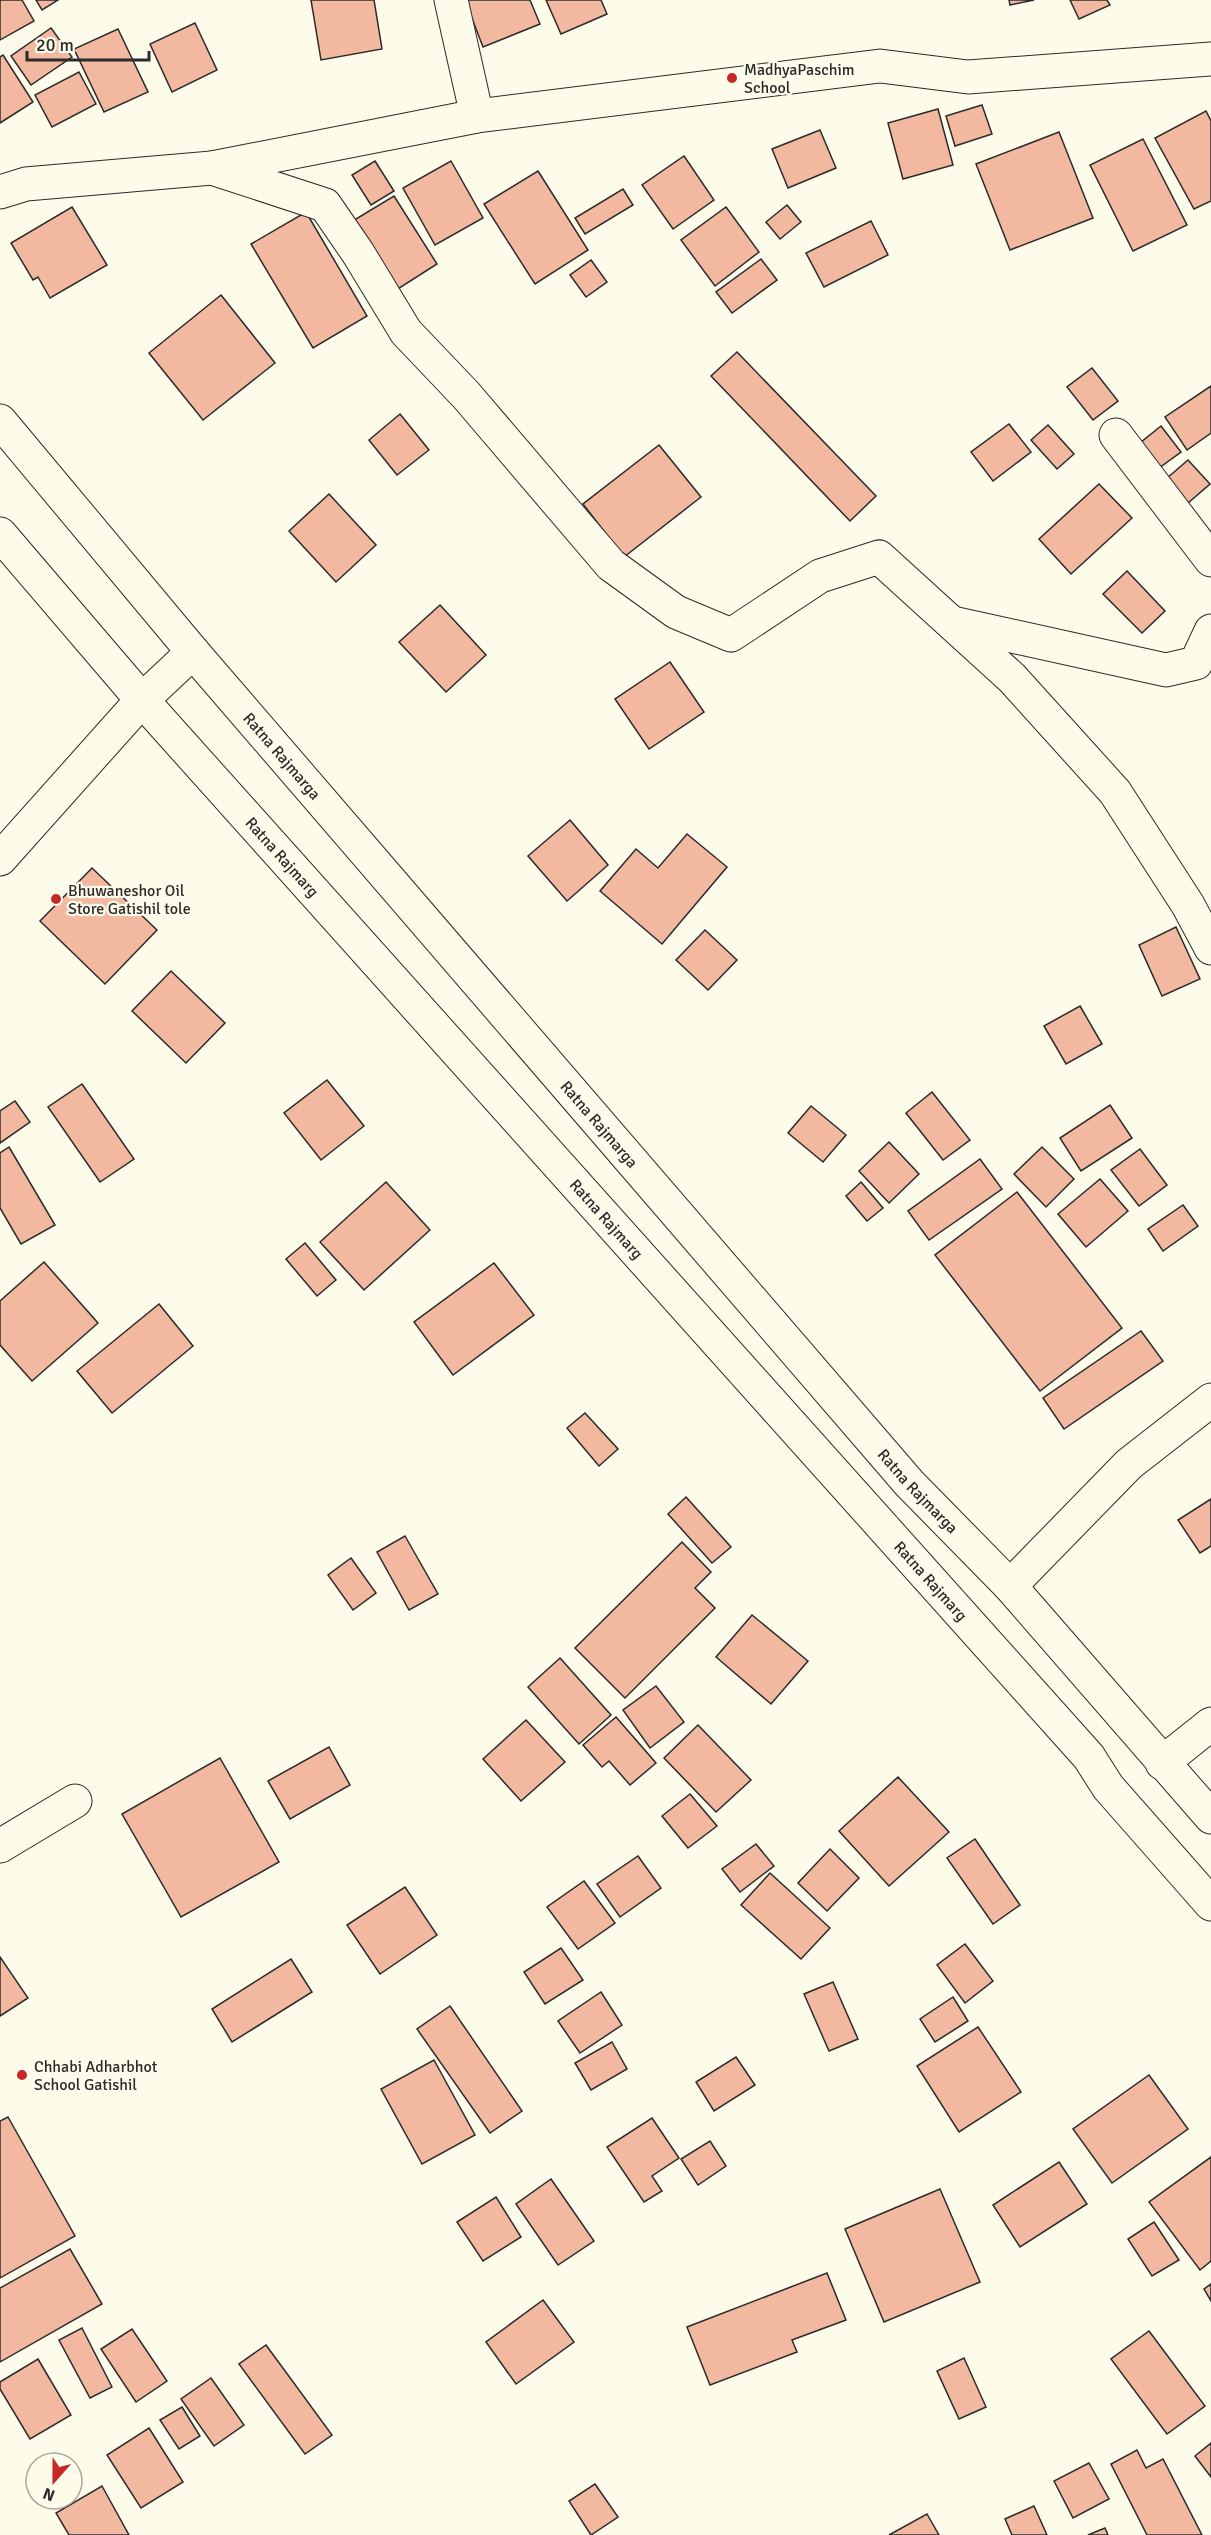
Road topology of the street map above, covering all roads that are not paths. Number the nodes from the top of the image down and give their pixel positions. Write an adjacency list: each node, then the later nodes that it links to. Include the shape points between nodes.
1 (451, 0): 3 (street)
2 (1209, 65): 3 (street, via 968,77 880,66)
3 (477, 116): 4 (street)
4 (212, 168): 5 (street, via 26,184); 10 (street, via 325,205 406,332 466,395 611,565 676,612 731,635 820,576 879,557)
5 (0, 192)
6 (0, 421): 12 (street, Ratna Rajmarga)
7 (1116, 435): 9 (street)
8 (0, 534): 14 (street, Ratna Rajmarg)
9 (1211, 560)
10 (951, 622): 13 (street, via 1166,670); 16 (street, via 1012,678 1115,792)
11 (1211, 631): 13 (street)
12 (193, 651): 14 (street); 18 (street, Ratna Rajmarga, via 909,1483)
13 (1204, 665)
14 (142, 700): 15 (street); 24 (street, Ratna Rajmarg, via 1089,1757 1108,1787)
15 (0, 859)
16 (1211, 948)
17 (1211, 1400): 18 (street, via 1128,1464)
18 (1010, 1586): 20 (street, Ratna Rajmarga)
19 (1211, 1724): 20 (street)
20 (1162, 1764): 22 (street, Ratna Rajmarga)
21 (75, 1801): 23 (street)
22 (1211, 1817)
23 (0, 1846)
24 (1211, 1904)

